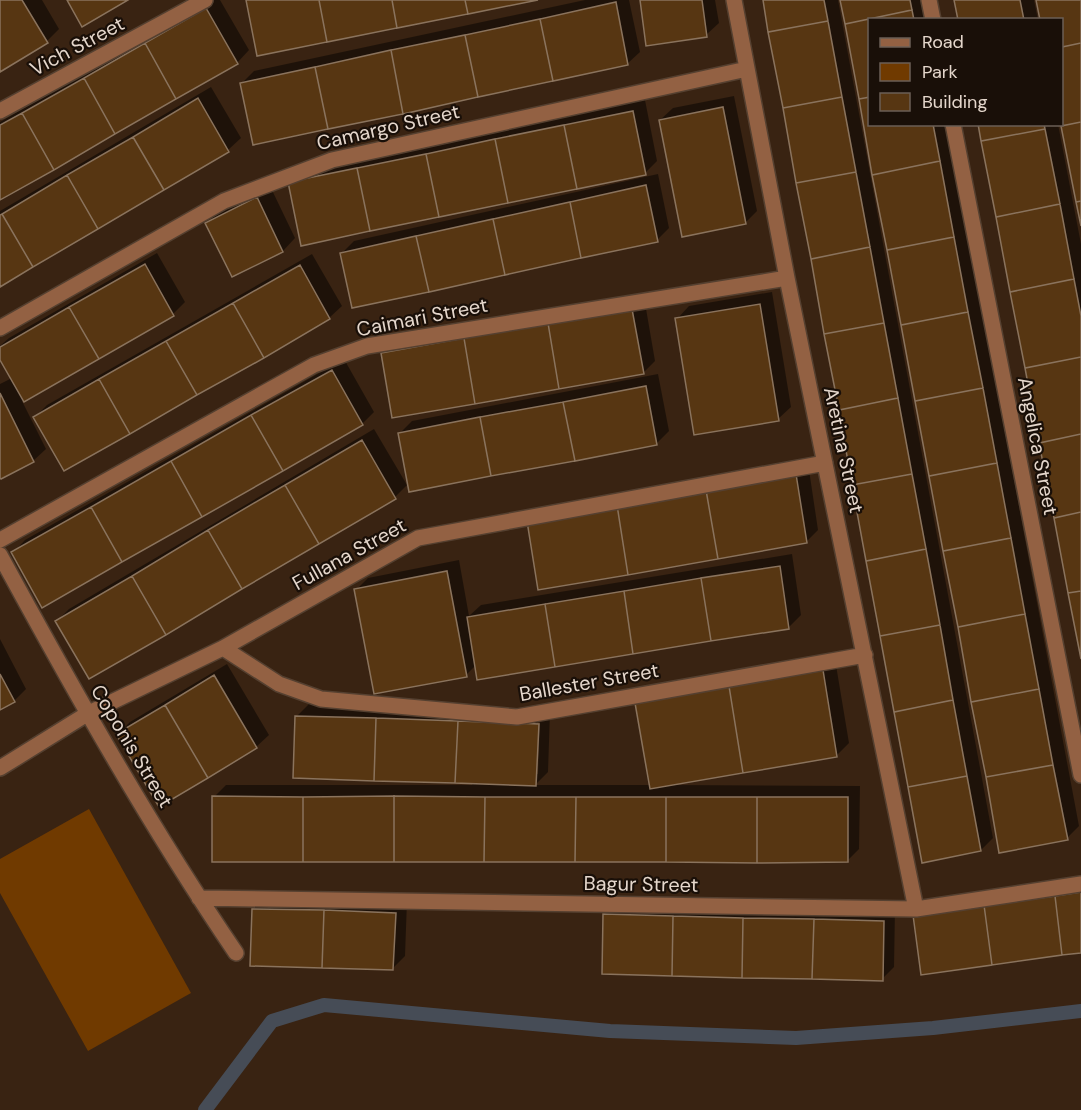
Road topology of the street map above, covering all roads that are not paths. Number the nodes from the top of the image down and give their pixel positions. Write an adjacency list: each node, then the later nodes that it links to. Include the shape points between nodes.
1 (205, 0): 6 (street, Vich Street)
2 (734, 0): 5 (street, Aretina Street)
3 (929, 0): 4 (street)
4 (933, 18)
5 (747, 69): 8 (street, Aretina Street); 9 (street, Camargo Street, via 332,160 224,201)
6 (0, 111)
7 (953, 126): 17 (street, Angelica Street)
8 (787, 278): 10 (street, Aretina Street); 11 (street, Caimari Street, via 368,345 314,365)
9 (0, 328)
10 (825, 463): 13 (street, Fullana Street, via 417,538); 14 (street, Aretina Street)
11 (0, 540)
12 (0, 555): 15 (street, Coponis Street)
13 (223, 648): 14 (street, Ballester Street, via 279,684 321,699 517,717); 15 (street, Fullana Street)
14 (865, 655): 20 (street, Aretina Street)
15 (87, 714): 16 (street, Fullana Street); 19 (street, Coponis Street)
16 (0, 768)
17 (1081, 776)
18 (1081, 884): 20 (street, Bagur Street)
19 (199, 898): 20 (street, Bagur Street); 21 (street, Coponis Street)
20 (916, 909)
21 (236, 953)

